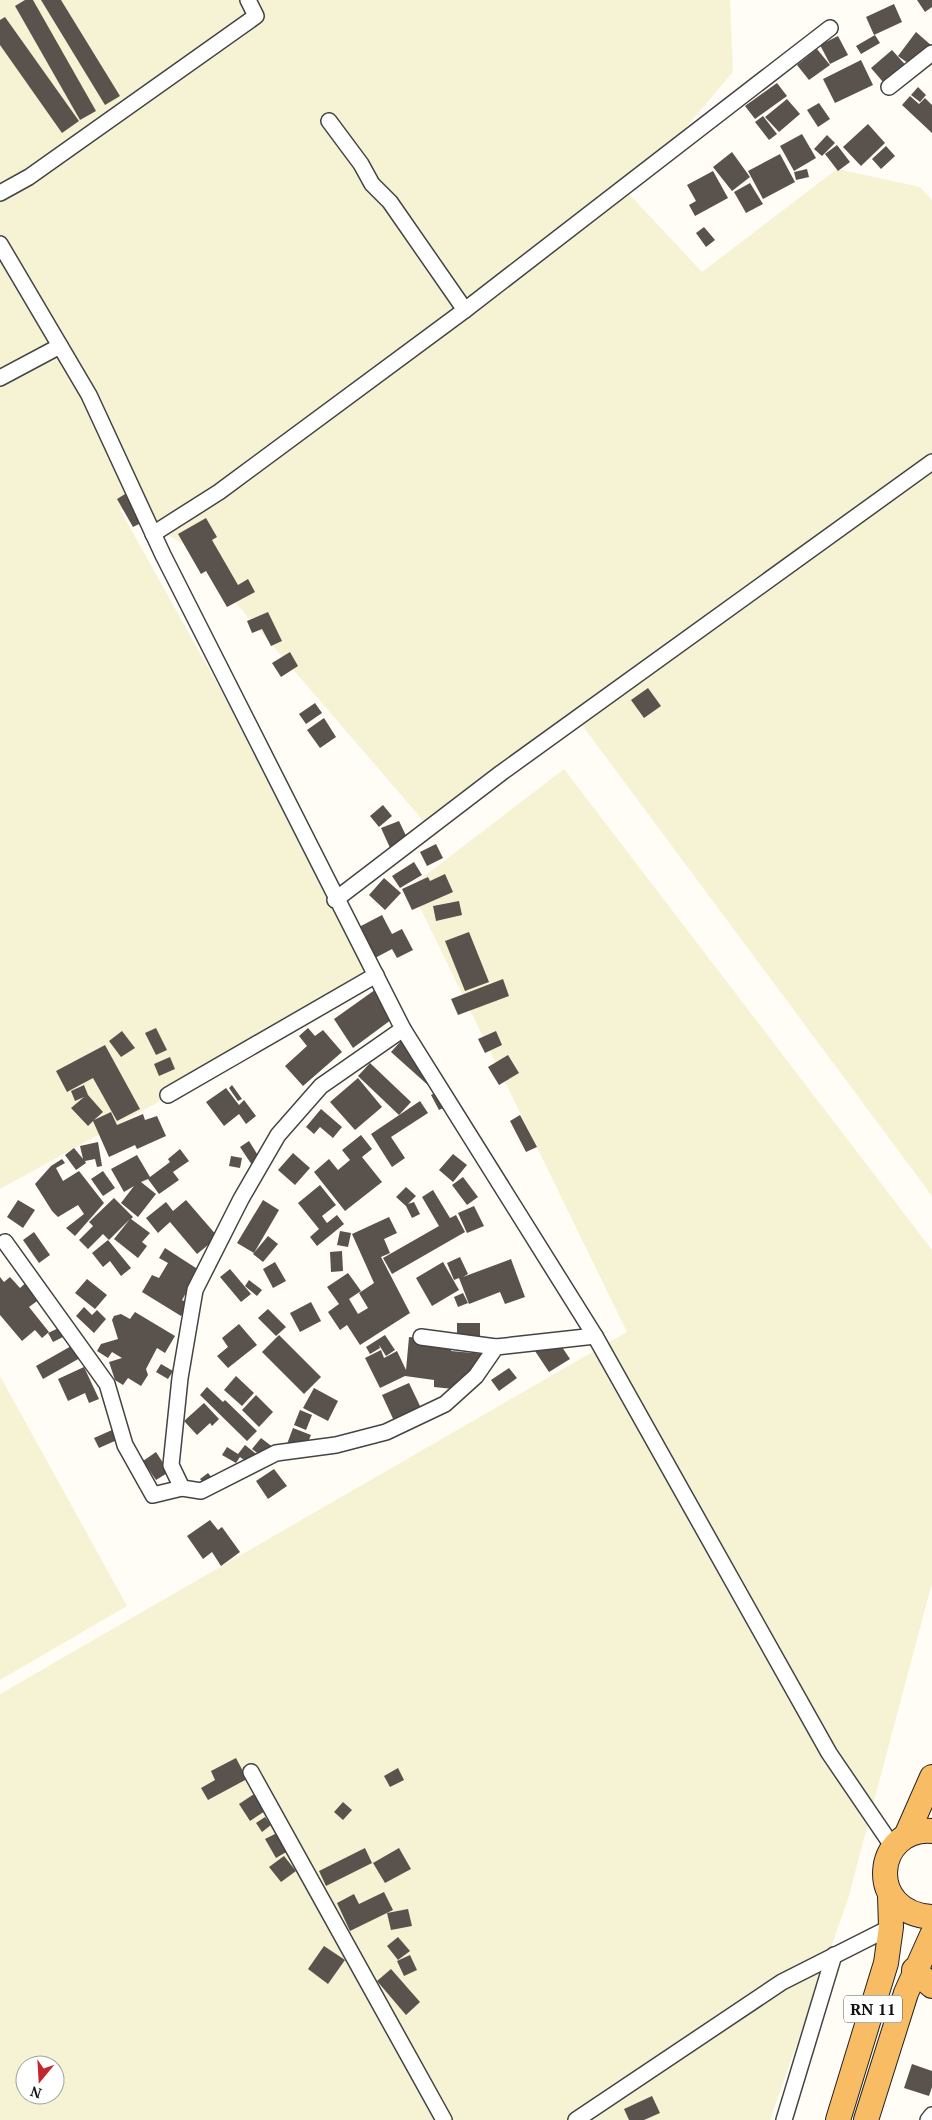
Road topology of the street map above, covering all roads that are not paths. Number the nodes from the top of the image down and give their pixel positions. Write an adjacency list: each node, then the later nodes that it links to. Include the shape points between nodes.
1 (248, 0): 6 (street, via 256,16 29,177)
2 (830, 28): 8 (street)
3 (932, 53): 4 (street)
4 (889, 87)
5 (329, 121): 8 (street)
6 (0, 193)
7 (0, 244): 9 (street)
8 (465, 310): 12 (street, via 219,492)
9 (60, 346): 10 (street); 12 (street, via 89,395)
10 (0, 378)
11 (932, 462): 13 (street, via 500,773)
12 (153, 534): 13 (street)
13 (336, 900): 14 (street)
14 (376, 975): 15 (street); 16 (street)
15 (403, 1029): 18 (street); 21 (street, via 321,1086 278,1135 195,1290 180,1378 171,1465)
16 (168, 1095)
17 (5, 1242): 21 (street, via 107,1384 125,1445 153,1494)
18 (595, 1336): 20 (street); 25 (street, via 829,1753)
19 (421, 1337): 20 (street)
20 (496, 1347): 21 (street, via 476,1376 444,1404 386,1432 336,1445 276,1453 200,1491)
21 (182, 1488)
22 (251, 1772): 34 (street)
23 (932, 1777): 25 (highway)
24 (932, 1831): 25 (highway, via 922,1830)
25 (900, 1842): 26 (highway, via 886,1862 885,1879)
26 (890, 1896): 27 (highway, via 901,1908 917,1916); 28 (highway, RN 11)
27 (932, 1917)
28 (891, 1927): 30 (street); 37 (highway, RN 11, via 882,1981)
29 (932, 1935): 31 (highway, RN 11)
30 (834, 1955): 35 (street, via 782,1982); 36 (street)
31 (914, 1970): 32 (highway); 38 (highway, RN 11)
32 (932, 1986)
33 (932, 2115): 39 (street)
34 (444, 2120)
35 (576, 2120)
36 (784, 2120)
37 (838, 2120)
38 (866, 2120)
39 (928, 2120)

